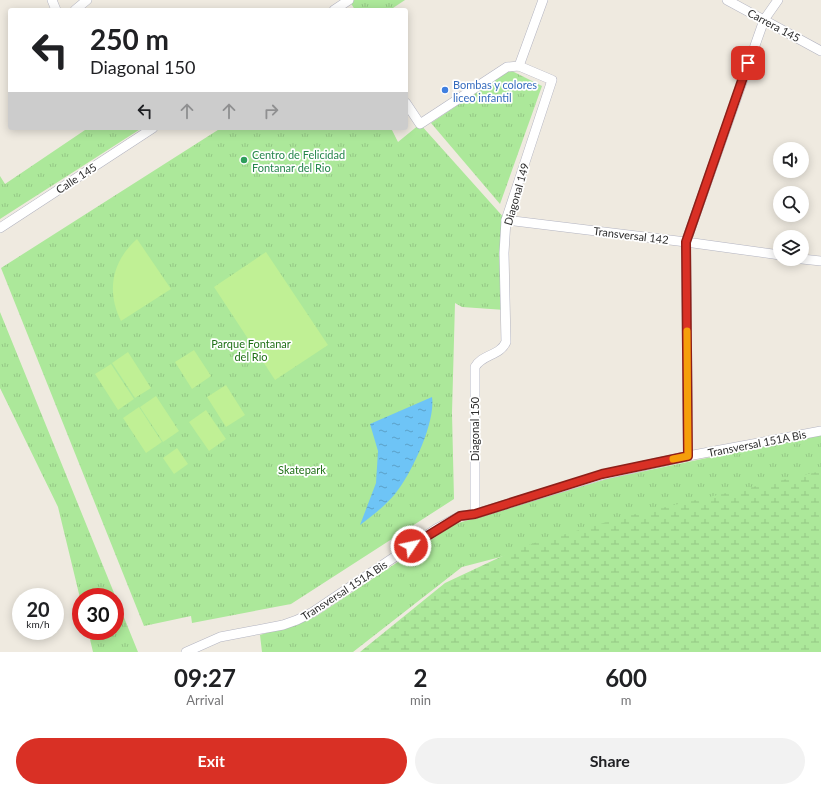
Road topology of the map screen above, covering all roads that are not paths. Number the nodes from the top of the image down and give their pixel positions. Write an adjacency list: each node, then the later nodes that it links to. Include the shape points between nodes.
1 (87, 0): 7 (street)
2 (349, 0): 6 (street)
3 (543, 0): 10 (street)
4 (727, 0): 8 (street, Carrera 145)
5 (778, 0): 8 (street)
6 (339, 6)
7 (77, 8)
8 (764, 20): 9 (street, Carrera 145); 15 (street)
9 (821, 51)
10 (519, 66): 11 (street, via 500,70 420,124); 13 (street, Diagonal 149, via 552,80)
11 (408, 106)
12 (150, 130): 14 (street, Calle 145)
13 (506, 220): 15 (street, Transversal 142); 19 (street, Diagonal 149, via 506,342 503,348)
14 (0, 228)
15 (686, 242): 16 (street, Transversal 142); 21 (street)
16 (773, 254)
17 (809, 260): 18 (street)
18 (821, 261)
19 (493, 354): 22 (street, Diagonal 150, via 483,359 475,368)
20 (821, 431): 21 (street, Transversal 151A Bis)
21 (688, 456): 22 (street, Transversal 151A Bis, via 602,474)
22 (475, 514): 23 (street, Transversal 151A Bis, via 460,516 436,530 302,618 283,625 220,637)
23 (186, 652)

